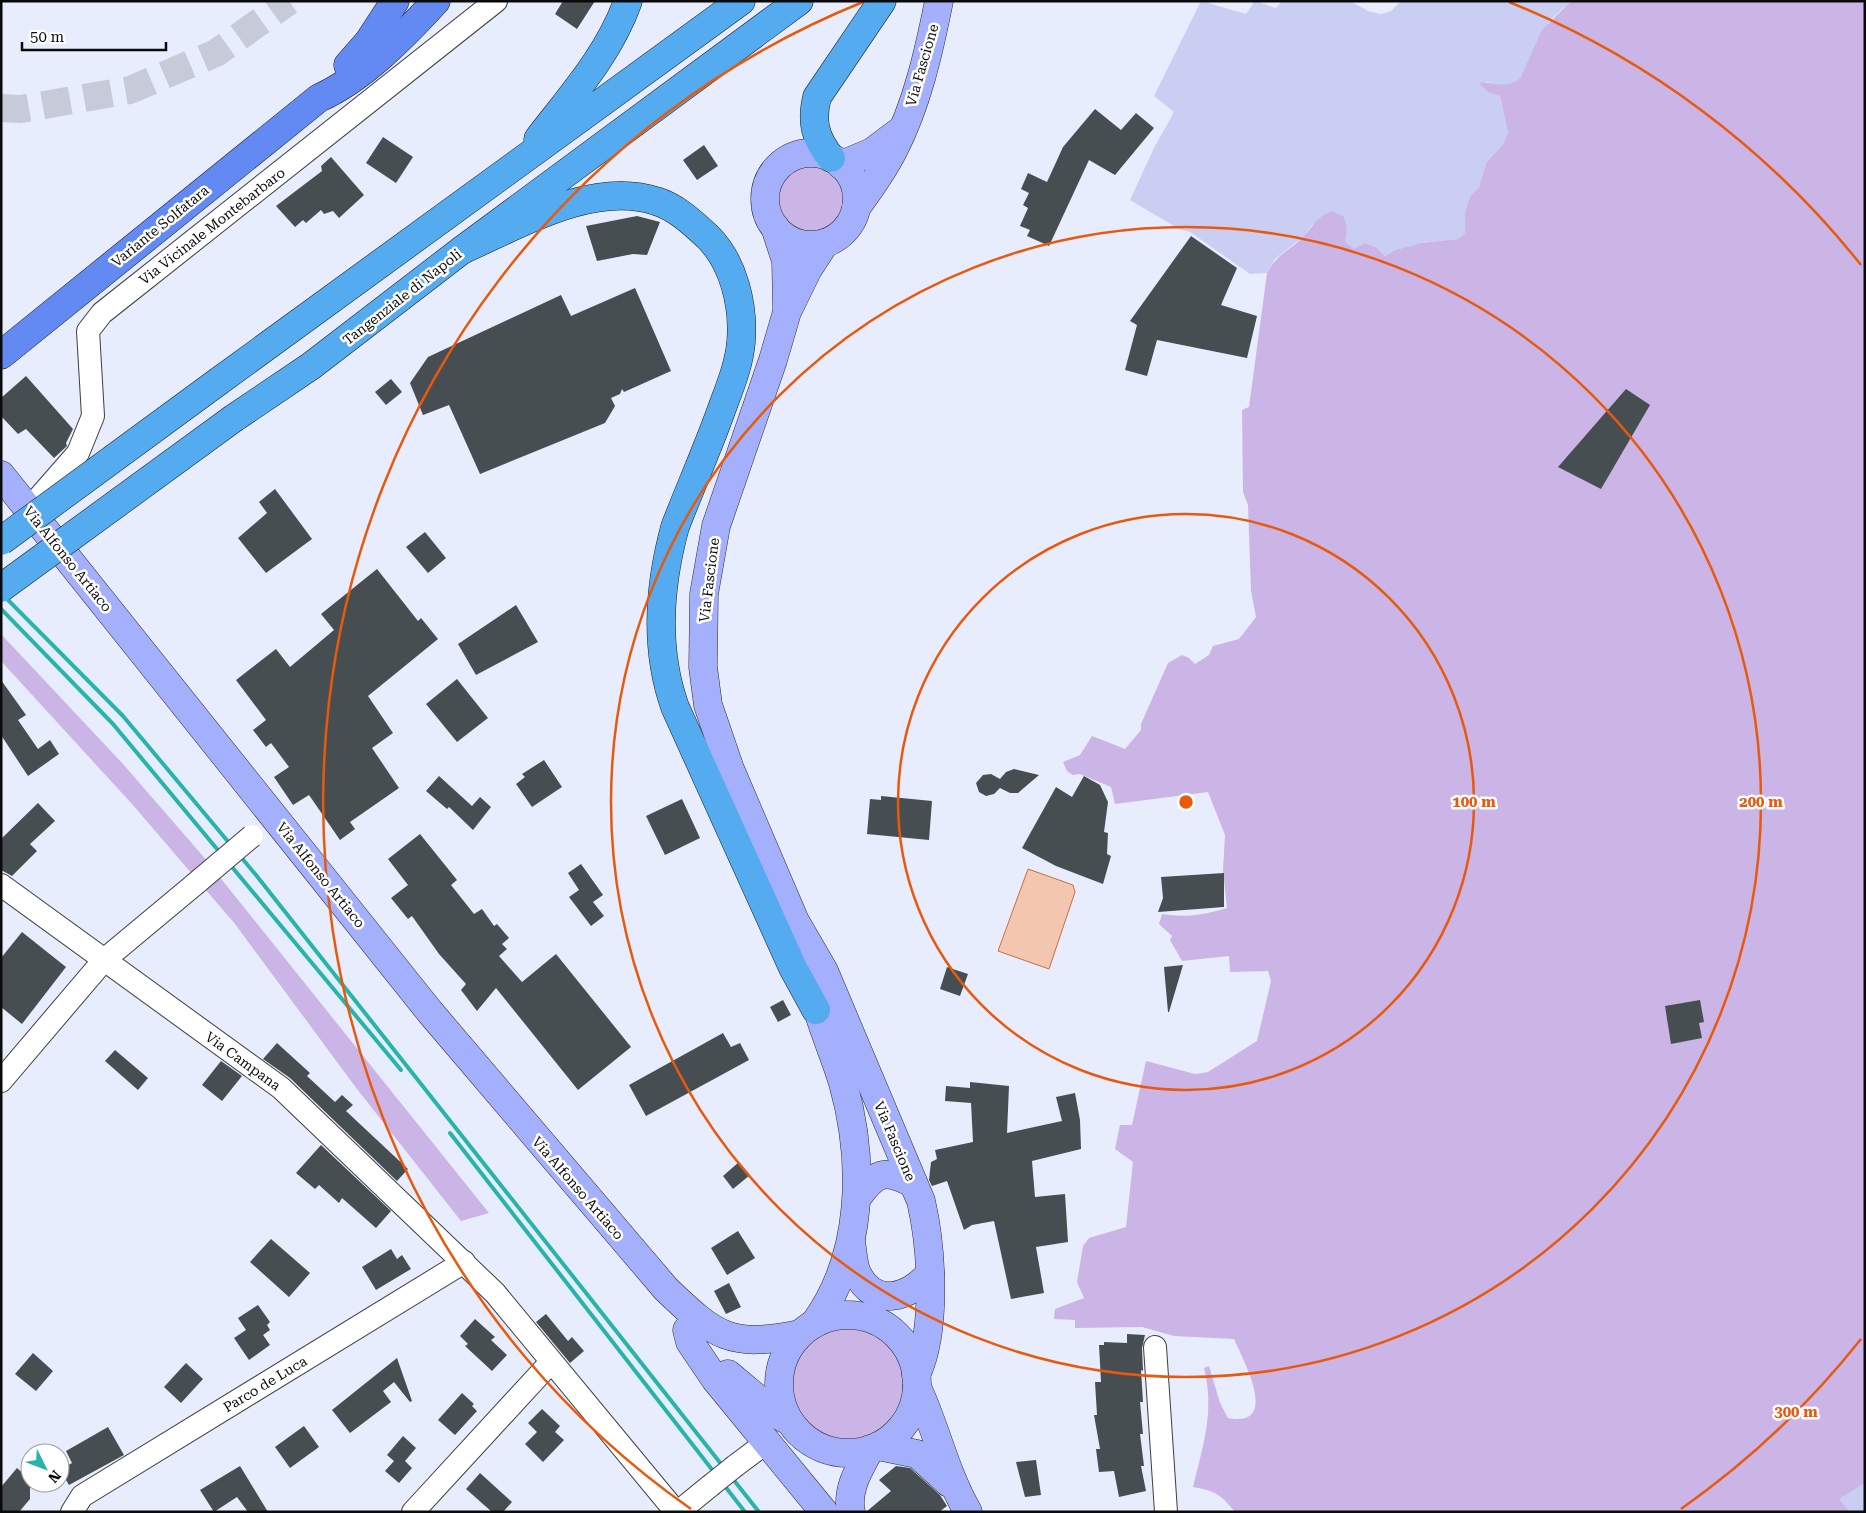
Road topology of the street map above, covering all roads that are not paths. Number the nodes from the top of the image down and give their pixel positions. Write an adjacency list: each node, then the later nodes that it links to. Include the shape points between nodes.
1 (395, 1): 9 (main road, Variante Solfatara, via 369,41 352,62 331,79)
2 (436, 1): 9 (main road, Variante Solfatara, via 388,48 339,89)
3 (496, 1): 20 (street, Via Vicinale Montebarbaro, via 102,313 88,331 93,416 78,453)
4 (628, 1): 12 (highway, via 612,39 595,66)
5 (741, 1): 12 (highway)
6 (799, 1): 16 (highway, Tangenziale di Napoli)
7 (882, 1): 11 (highway, via 816,97 814,129 819,143)
8 (940, 1): 10 (main road, Via Fascione, via 921,76)
9 (319, 98): 18 (main road, Variante Solfatara)
10 (903, 128): 11 (main road, via 872,152); 13 (main road, Via Fascione, via 880,174)
11 (836, 161): 13 (main road, via 854,184); 14 (main road, via 818,154 805,154 780,165 766,188 765,202)
12 (517, 166): 21 (highway, bridge)
13 (856, 208): 15 (main road, via 845,230)
14 (775, 227): 15 (main road, via 797,243); 17 (main road, via 786,261)
15 (825, 242): 17 (main road, Via Fascione)
16 (462, 250): 22 (highway, Tangenziale di Napoli, bridge, via 311,366 234,418); 27 (highway, via 555,209 592,198 617,195 657,201 675,210 693,223 725,259 738,299 741,342 726,398 669,548 662,595 662,654 675,707 793,968)
17 (786, 312): 25 (main road, Via Fascione, via 773,360 716,526 702,625 708,705 717,737)
18 (1, 355)
19 (1, 475): 20 (main road, Via Alfonso Artiaco)
20 (28, 509): 23 (main road, Via Alfonso Artiaco)
21 (1, 541)
22 (1, 588)
23 (275, 818): 26 (street, bridge); 33 (main road, Via Alfonso Artiaco, via 430,1012)
24 (1, 885): 26 (street, Via Campana)
25 (795, 921): 27 (main road, Via Fascione); 29 (main road, Via Fascione, via 824,971)
26 (104, 960): 28 (street); 32 (street, Via Campana, via 281,1088)
27 (816, 1010): 30 (main road, Via Fascione, via 848,1106)
28 (1, 1082)
29 (912, 1183): 30 (main road, via 893,1174 884,1174 869,1182); 34 (main road, Via Fascione, via 921,1201 928,1229)
30 (857, 1198): 31 (main road, Via Fascione)
31 (850, 1242): 34 (main road, via 857,1272 872,1291 884,1296 904,1294 921,1284); 35 (main road, Via Fascione, via 827,1306)
32 (464, 1262): 38 (street, Via Campana, via 495,1293); 44 (street, Parco de Luca)
33 (648, 1270): 35 (main road, via 705,1325 724,1335 762,1341); 36 (main road)
34 (930, 1273): 39 (main road, Via Fascione, via 926,1346)
35 (807, 1329): 39 (main road, via 830,1318 846,1315 879,1322 904,1344 912,1359); 40 (main road, via 783,1360 779,1376 782,1407)
36 (687, 1330): 40 (main road, via 744,1388); 41 (main road, via 690,1342 705,1364)
37 (1155, 1347): 50 (street)
38 (551, 1362): 46 (street); 47 (street, Via Campana)
39 (916, 1381): 42 (main road, via 909,1415 901,1428); 43 (main road)
40 (791, 1424): 42 (main road, via 821,1448 845,1453); 45 (main road)
41 (766, 1442): 45 (main road); 47 (street, bridge)
42 (874, 1448): 43 (main road, via 917,1454); 48 (main road, via 854,1481 850,1495)
43 (954, 1488): 49 (main road)
44 (83, 1506)
45 (819, 1506)
46 (413, 1512)
47 (677, 1512)
48 (851, 1512)
49 (968, 1512)
50 (1166, 1512)

